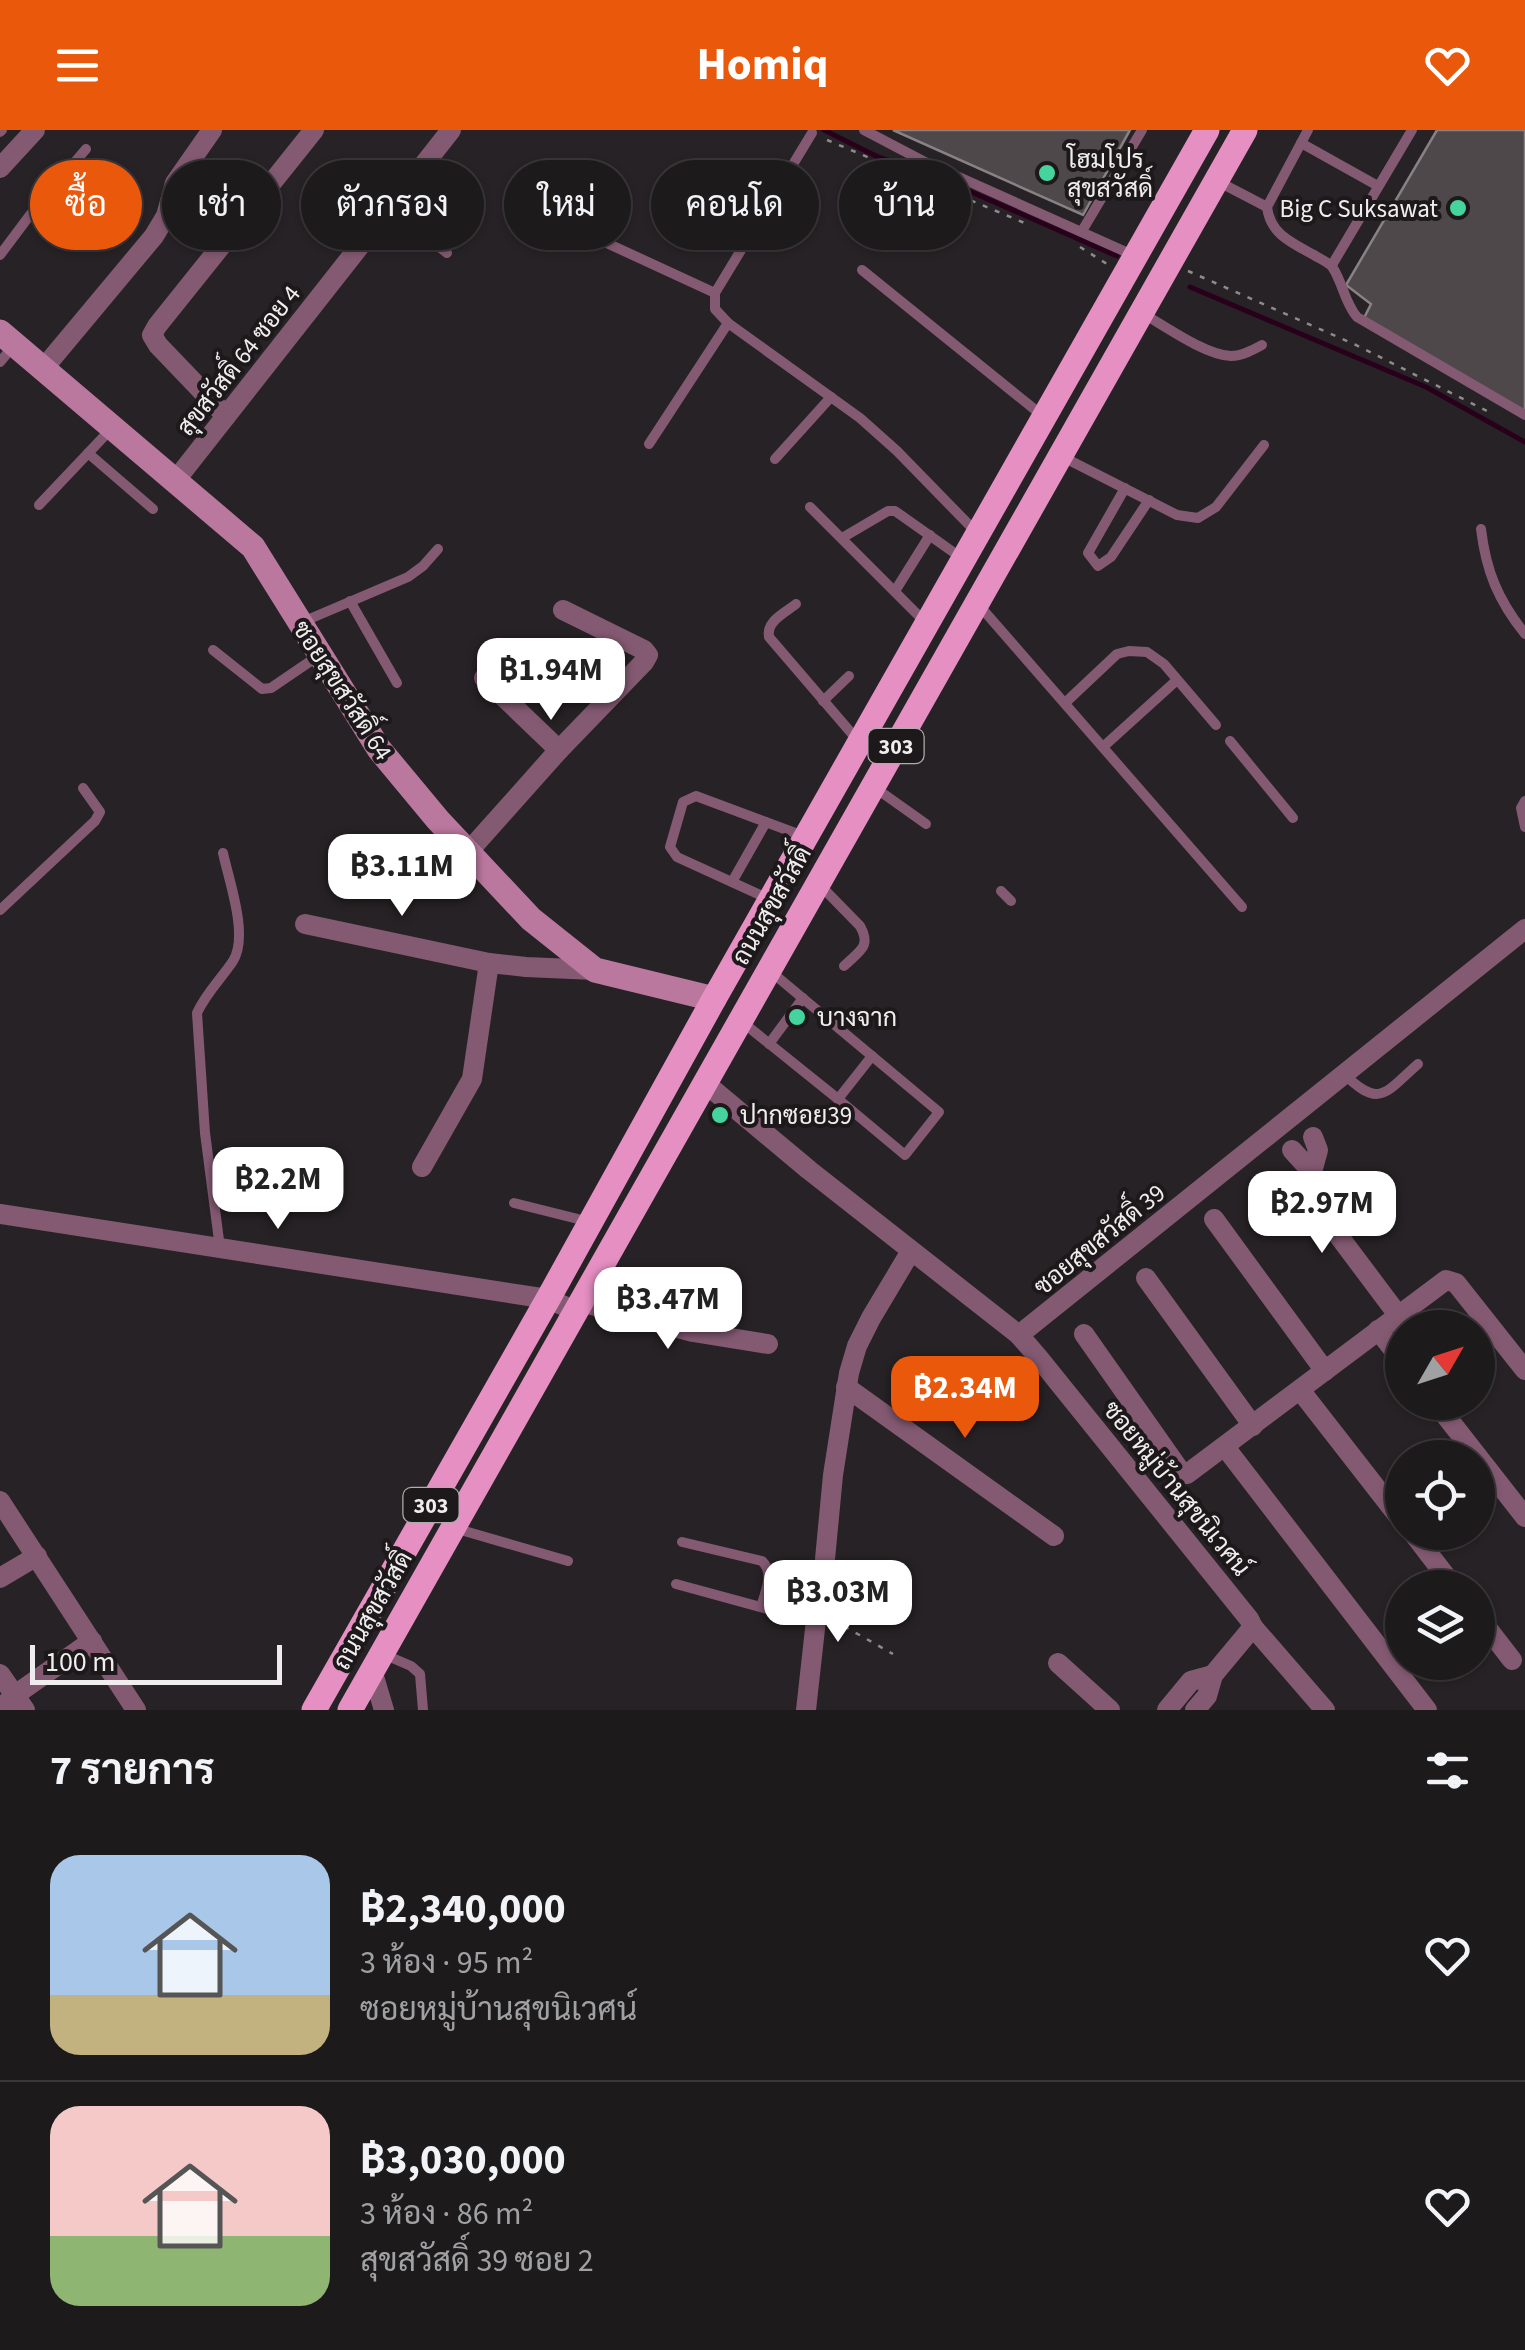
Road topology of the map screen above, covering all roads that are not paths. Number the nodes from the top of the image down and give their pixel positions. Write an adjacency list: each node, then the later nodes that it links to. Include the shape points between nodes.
1 (34, 130): 15 (street)
2 (212, 130): 33 (street, via 175,182 154,236)
3 (314, 130): 35 (street, via 152,335)
4 (451, 130): 14 (street, สุขสวัสดิ์ 64 ซอย 4)
5 (864, 130): 19 (lane)
6 (1142, 130): 19 (lane)
7 (1207, 130): 25 (main road, ถนนสุขสวัสดิ์ / 303)
8 (1244, 130): 16 (main road, ถนนสุขสวัสดิ์ / 303)
9 (1308, 130): 12 (lane)
10 (1412, 130): 17 (lane)
11 (812, 133): 28 (lane)
12 (1301, 143): 17 (lane); 18 (lane)
13 (86, 149): 24 (lane)
14 (428, 160)
15 (1, 165)
16 (1216, 180): 18 (lane); 29 (main road, ถนนสุขสวัสดิ์ / 303)
17 (1378, 186): 26 (lane)
18 (1267, 207): 26 (lane, via 1275,230)
19 (1082, 231): 25 (lane)
20 (357, 250): 35 (street, สุขสวัสดิ์ 64 ซอย 4)
21 (443, 250): 23 (lane)
22 (622, 250): 28 (lane)
23 (447, 253)
24 (0, 255)
25 (1131, 265): 37 (main road, ถนนสุขสวัสดิ์ / 303)
26 (1332, 265): 36 (lane, via 1357,318)
27 (862, 270): 37 (lane)
28 (715, 293): 30 (lane, via 715,309)
29 (1141, 313): 32 (lane, via 1228,356); 42 (main road, ถนนสุขสวัสดิ์ / 303)
30 (728, 323): 34 (lane); 39 (lane)
31 (5, 346): 33 (street, ซอยสุขสวัสดิ์ 64)
32 (1262, 346)
33 (43, 369): 38 (street, ซอยสุขสวัสดิ์ 64)
34 (830, 397): 43 (lane); 52 (lane, via 896,450)
35 (226, 416): 44 (street, สุขสวัสดิ์ 64 ซอย 4)
36 (1525, 416)
37 (1044, 418): 52 (main road, ถนนสุขสวัสดิ์ / 303)
38 (112, 428): 41 (lane); 44 (street, ซอยสุขสวัสดิ์ 64)
39 (649, 444)
40 (1264, 445): 46 (lane, via 1216,506 1198,518)
41 (88, 453): 47 (lane); 49 (lane)
42 (1060, 455): 45 (lane); 60 (main road, ถนนสุขสวัสดิ์ / 303)
43 (775, 460)
44 (176, 480): 63 (street, ซอยสุขสวัสดิ์ 64, via 254,547)
45 (1125, 488): 46 (lane); 50 (lane)
46 (1148, 500): 54 (lane)
47 (40, 504)
48 (810, 507): 55 (lane)
49 (153, 508)
50 (1104, 524): 54 (lane); 54 (lane, via 1088,553 1098,566)
51 (1481, 528): 65 (lane, via 1494,587)
52 (978, 534): 57 (main road, ถนนสุขสวัสดิ์ / 303)
53 (930, 535): 55 (lane, via 895,511); 57 (lane); 58 (lane)
54 (1125, 536)
55 (842, 538): 58 (lane)
56 (438, 549): 59 (lane, via 408,577)
57 (964, 560): 64 (main road, ถนนสุขสวัสดิ์ / 303)
58 (894, 591): 64 (lane)
59 (350, 601): 63 (lane); 71 (lane)
60 (977, 603): 73 (lane); 79 (main road, ถนนสุขสวัสดิ์ / 303)
61 (796, 604): 72 (lane, via 771,624 769,637)
62 (563, 610): 78 (street, via 648,655)
63 (300, 624): 67 (street, ซอยสุขสวัสดิ์ 64)
64 (927, 624): 76 (main road, ถนนสุขสวัสดิ์ / 303)
65 (1525, 634)
66 (213, 650): 67 (lane, via 262,689)
67 (319, 656): 88 (street, ซอยสุขสวัสดิ์ 64, via 379,749)
68 (849, 676): 72 (lane)
69 (484, 678): 78 (street)
70 (1177, 680): 73 (lane, via 1147,652 1129,651); 74 (lane); 77 (lane)
71 (397, 683)
72 (823, 700): 76 (lane)
73 (1065, 704): 77 (lane)
74 (1216, 725)
75 (1230, 741): 82 (lane)
76 (859, 743): 86 (main road, ถนนสุขสวัสดิ์ / 303)
77 (1103, 747): 94 (lane)
78 (559, 750): 88 (street)
79 (873, 786): 84 (lane); 90 (main road, ถนนสุขสวัสดิ์ / 303)
80 (83, 788): 95 (lane, via 100,812 95,821)
81 (1525, 801): 85 (lane)
82 (1293, 818)
83 (766, 822): 86 (lane); 89 (lane); 89 (lane, via 696,796 684,802 672,852)
84 (926, 824)
85 (1525, 827)
86 (806, 837): 92 (main road, ถนนสุขสวัสดิ์ / 303)
87 (223, 852): 119 (lane, via 239,949 197,1013)
88 (468, 852): 100 (street, ซอยสุขสวัสดิ์ 64, via 531,919)
89 (732, 882): 92 (lane)
90 (818, 883): 99 (lane, via 864,933 865,946); 101 (main road, ถนนสุขสวัสดิ์ / 303)
91 (1001, 891): 93 (lane)
92 (770, 900): 103 (main road, ถนนสุขสวัสดิ์ / 303)
93 (1011, 901)
94 (1242, 907)
95 (0, 910)
96 (305, 924): 98 (street)
97 (1525, 929): 108 (street, ซอยสุขสวัสดิ์ 39)
98 (488, 962): 100 (street); 113 (street, via 472,1079)
99 (844, 966)
100 (595, 970): 103 (street, ซอยสุขสวัสดิ์ 64)
101 (769, 970): 102 (lane); 104 (main road, ถนนสุขสวัสดิ์ / 303)
102 (803, 998): 105 (lane); 106 (lane)
103 (714, 999): 118 (main road, ถนนสุขสวัสดิ์ / 303)
104 (740, 1020): 105 (lane); 109 (main road, ถนนสุขสวัสดิ์ / 303)
105 (769, 1044): 110 (lane)
106 (872, 1056): 110 (lane); 110 (lane, via 939,1112 906,1154)
107 (1418, 1064): 108 (lane, via 1376,1095)
108 (1344, 1074): 111 (street, ซอยสุขสวัสดิ์ 39)
109 (705, 1083): 120 (street); 123 (main road, ถนนสุขสวัสดิ์ / 303)
110 (838, 1099)
111 (1305, 1126): 112 (street, ซอยสุขสวัสดิ์ 39); 114 (street, via 1318,1150)
112 (1285, 1140): 114 (street); 131 (street, ซอยสุขสวัสดิ์ 39)
113 (422, 1166)
114 (1312, 1172): 124 (street, via 1320,1211)
115 (514, 1204): 118 (lane)
116 (0, 1214): 119 (street)
117 (1214, 1219): 135 (street)
118 (590, 1222): 122 (main road, ถนนสุขสวัสดิ์ / 303)
119 (220, 1248): 122 (street)
120 (910, 1251): 131 (street); 136 (street, via 870,1318)
121 (1146, 1278): 139 (street)
122 (548, 1299): 123 (street); 165 (main road, ถนนสุขสวัสดิ์ / 303)
123 (579, 1306): 133 (street); 144 (main road, ถนนสุขสวัสดิ์ / 303)
124 (1394, 1310)
125 (1405, 1310): 126 (street, via 1446,1280)
126 (1477, 1310)
127 (1385, 1325): 128 (street)
128 (1378, 1330): 132 (street); 135 (street)
129 (1495, 1333): 134 (street)
130 (1084, 1334): 140 (street, via 1182,1472)
131 (1018, 1336): 155 (street, ซอยหมู่บ้านสุขนิเวศน์)
132 (1385, 1339)
133 (768, 1344)
134 (1525, 1370)
135 (1325, 1371): 137 (street)
136 (846, 1387): 145 (street); 154 (street)
137 (1300, 1390): 139 (street); 141 (street)
138 (1449, 1420): 143 (street)
139 (1253, 1426): 140 (street)
140 (1224, 1448): 174 (street)
141 (1385, 1498)
142 (0, 1501): 148 (street)
143 (1525, 1516)
144 (453, 1527): 149 (lane); 159 (main road, ถนนสุขสวัสดิ์ / 303)
145 (1054, 1536)
146 (682, 1542): 153 (lane, via 762,1562 770,1574)
147 (1426, 1550): 150 (street)
148 (37, 1556): 151 (street); 157 (street)
149 (568, 1562)
150 (1441, 1570)
151 (0, 1578)
152 (676, 1584): 153 (lane)
153 (761, 1607): 154 (lane)
154 (816, 1616): 169 (street)
155 (1253, 1627): 162 (street); 173 (street, ซอยหมู่บ้านสุขนิเวศน์)
156 (1495, 1638): 158 (street)
157 (92, 1642): 163 (street); 164 (street)
158 (1512, 1660)
159 (377, 1662): 166 (main road, ถนนสุขสวัสดิ์ / 303); 167 (street); 168 (lane, via 411,1666 420,1674)
160 (1058, 1663): 170 (street)
161 (0, 1674): 163 (street)
162 (1213, 1675): 171 (street, via 1191,1681); 172 (street)
163 (13, 1705)
164 (136, 1710)
165 (314, 1710)
166 (350, 1710)
167 (384, 1710)
168 (424, 1710)
169 (806, 1710)
170 (1110, 1710)
171 (1166, 1710)
172 (1194, 1710)
173 (1325, 1710)
174 (1427, 1710)

